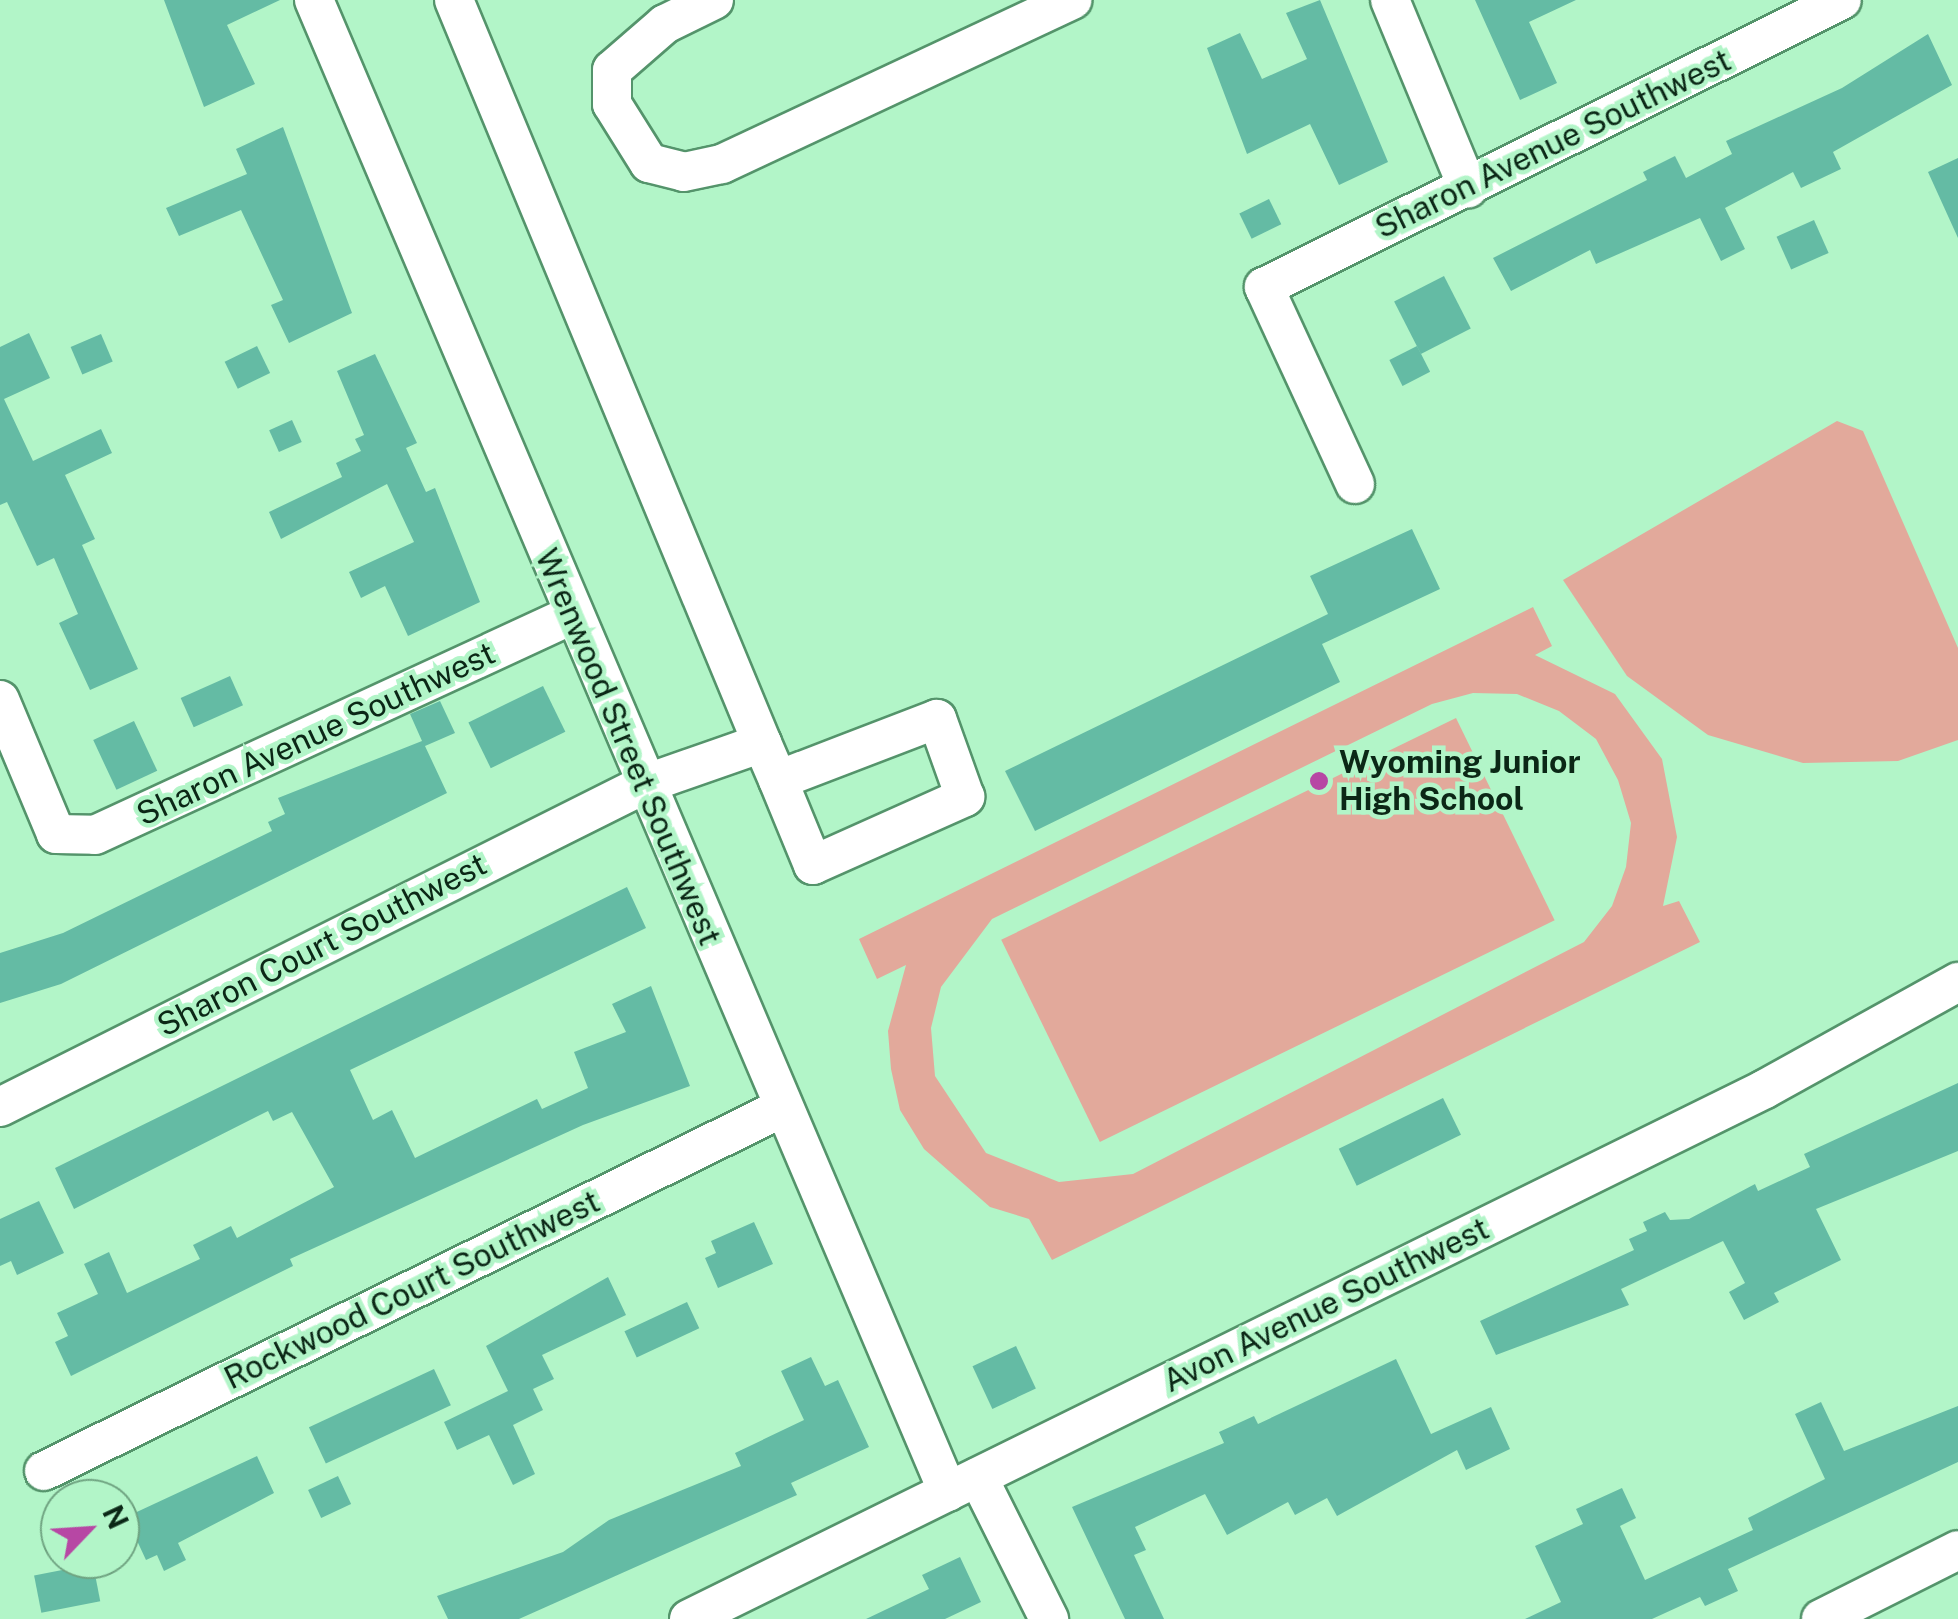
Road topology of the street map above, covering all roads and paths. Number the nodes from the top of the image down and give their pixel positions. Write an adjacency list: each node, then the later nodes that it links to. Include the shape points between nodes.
1 (314, 0): 9 (street, Wrenwood Street Southwest)
2 (454, 0): 11 (street)
3 (714, 0): 4 (street, via 664,24 612,70 612,104 649,163 684,172 722,164)
4 (1072, 0)
5 (1390, 0): 7 (street)
6 (1842, 0): 7 (street, Sharon Avenue Southwest)
7 (1468, 188): 8 (street, Sharon Avenue Southwest, via 1264,287)
8 (1354, 484)
9 (572, 615): 10 (street, Sharon Avenue Southwest, via 95,836 56,834); 13 (street, Wrenwood Street Southwest)
10 (0, 700)
11 (762, 743): 12 (street); 13 (street, Sharon Court Southwest)
12 (778, 780): 12 (street, via 813,865 965,797 937,719)
13 (645, 784): 15 (street, Sharon Court Southwest); 16 (street, Wrenwood Street Southwest)
14 (1958, 982): 18 (street, Avon Avenue Southwest, via 1766,1089)
15 (0, 1106)
16 (780, 1108): 17 (street, Rockwood Court Southwest); 18 (street, Wrenwood Street Southwest)
17 (44, 1472)
18 (963, 1485): 20 (street, Avon Avenue Southwest); 21 (street, Wrenwood Street Southwest)
19 (1958, 1550): 22 (street)
20 (689, 1619)
21 (1049, 1619)
22 (1822, 1619)

